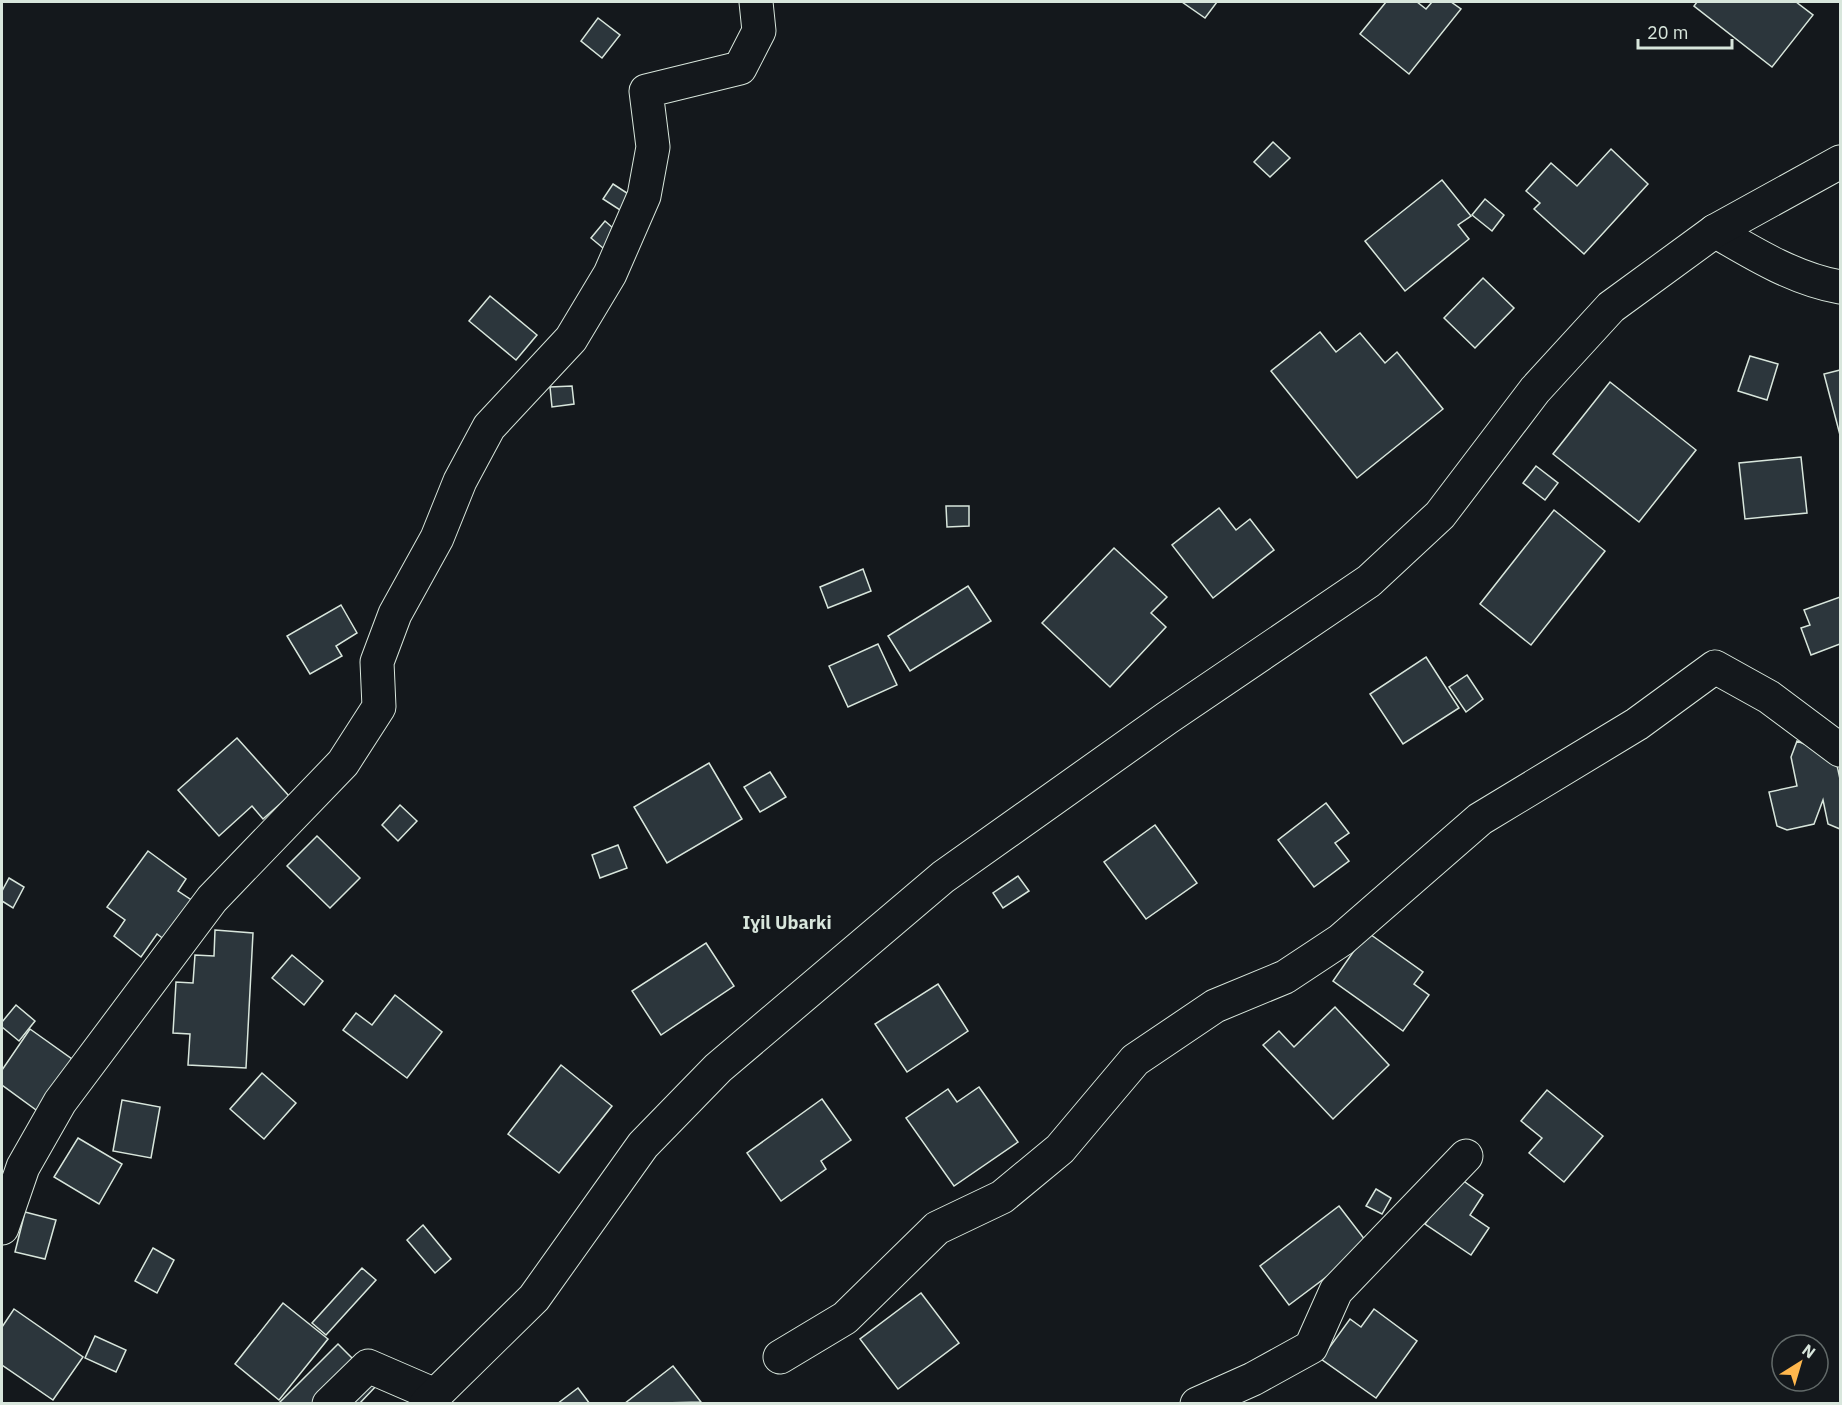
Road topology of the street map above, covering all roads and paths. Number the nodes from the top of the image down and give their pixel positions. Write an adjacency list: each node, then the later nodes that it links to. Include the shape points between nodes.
1 (756, 2): 7 (street, via 759,31 740,68 646,91 653,147 644,196 610,274 571,339 489,427 460,481 437,538 395,614 377,662 379,707 343,763 212,899 60,1102 24,1167)
2 (1840, 162): 3 (street)
3 (1715, 231): 4 (street, via 1765,261); 9 (street, via 1611,307 1535,390 1440,515 1369,581 943,877 718,1068 643,1145 534,1298)
4 (1840, 287)
5 (1840, 750): 8 (street, via 1769,697 1715,667 1637,724 1480,819 1341,940 1286,977 1215,1006 1135,1060 1060,1149 1002,1197 937,1228 845,1318)
6 (1466, 1156): 11 (street, via 1336,1291 1311,1347)
7 (2, 1228)
8 (780, 1357)
9 (430, 1399): 10 (street, via 368,1366)
10 (329, 1404)
11 (1197, 1404)

